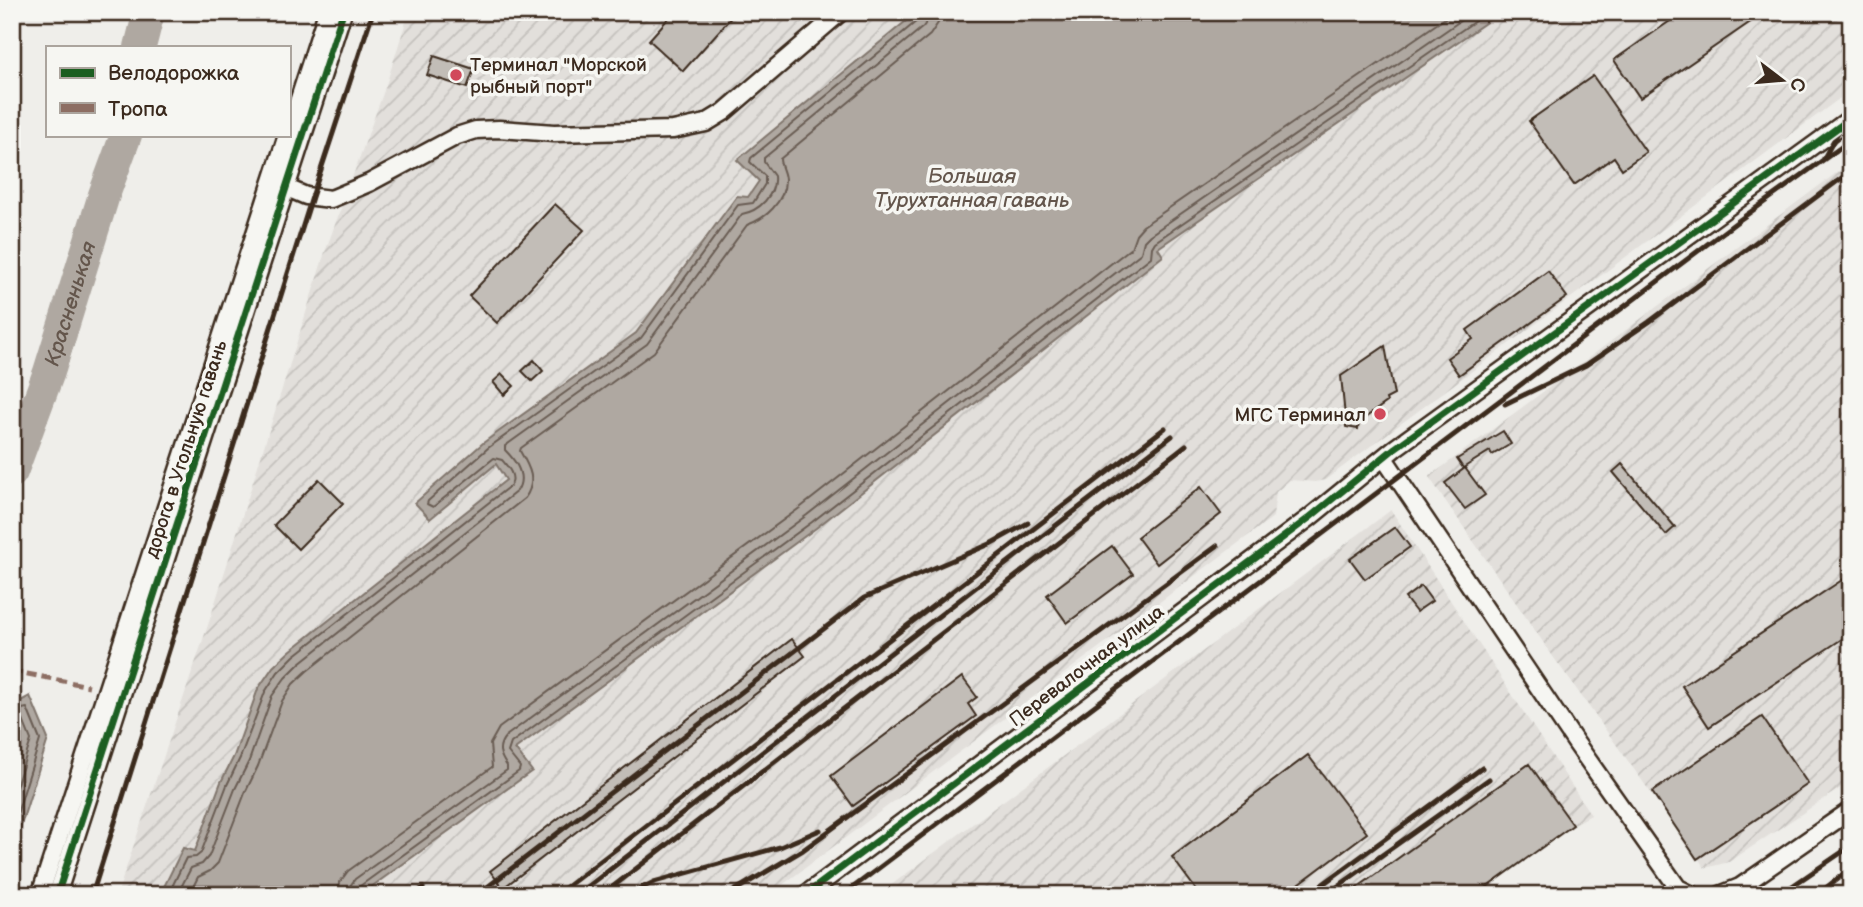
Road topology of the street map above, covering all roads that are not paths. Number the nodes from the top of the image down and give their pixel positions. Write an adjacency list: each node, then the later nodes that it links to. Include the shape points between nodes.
1 (327, 12): 5 (street, дорога в Угольную гавань)
2 (343, 12): 7 (street, дорога в Угольную гавань)
3 (841, 12): 7 (street, via 706,123 660,130 476,131 457,136 331,199 306,196)
4 (1851, 117): 8 (street, Перевалочная улица)
5 (290, 127)
6 (288, 136): 7 (street, дорога в Угольную гавань)
7 (280, 185): 11 (street, дорога в Угольную гавань); 12 (street, дорога в Угольную гавань)
8 (1384, 458): 10 (street, via 1576,743); 13 (street, Перевалочная улица)
9 (1851, 810): 14 (street, via 1740,887)
10 (1685, 891)
11 (40, 895)
12 (57, 895)
13 (805, 895)
14 (1720, 895)

